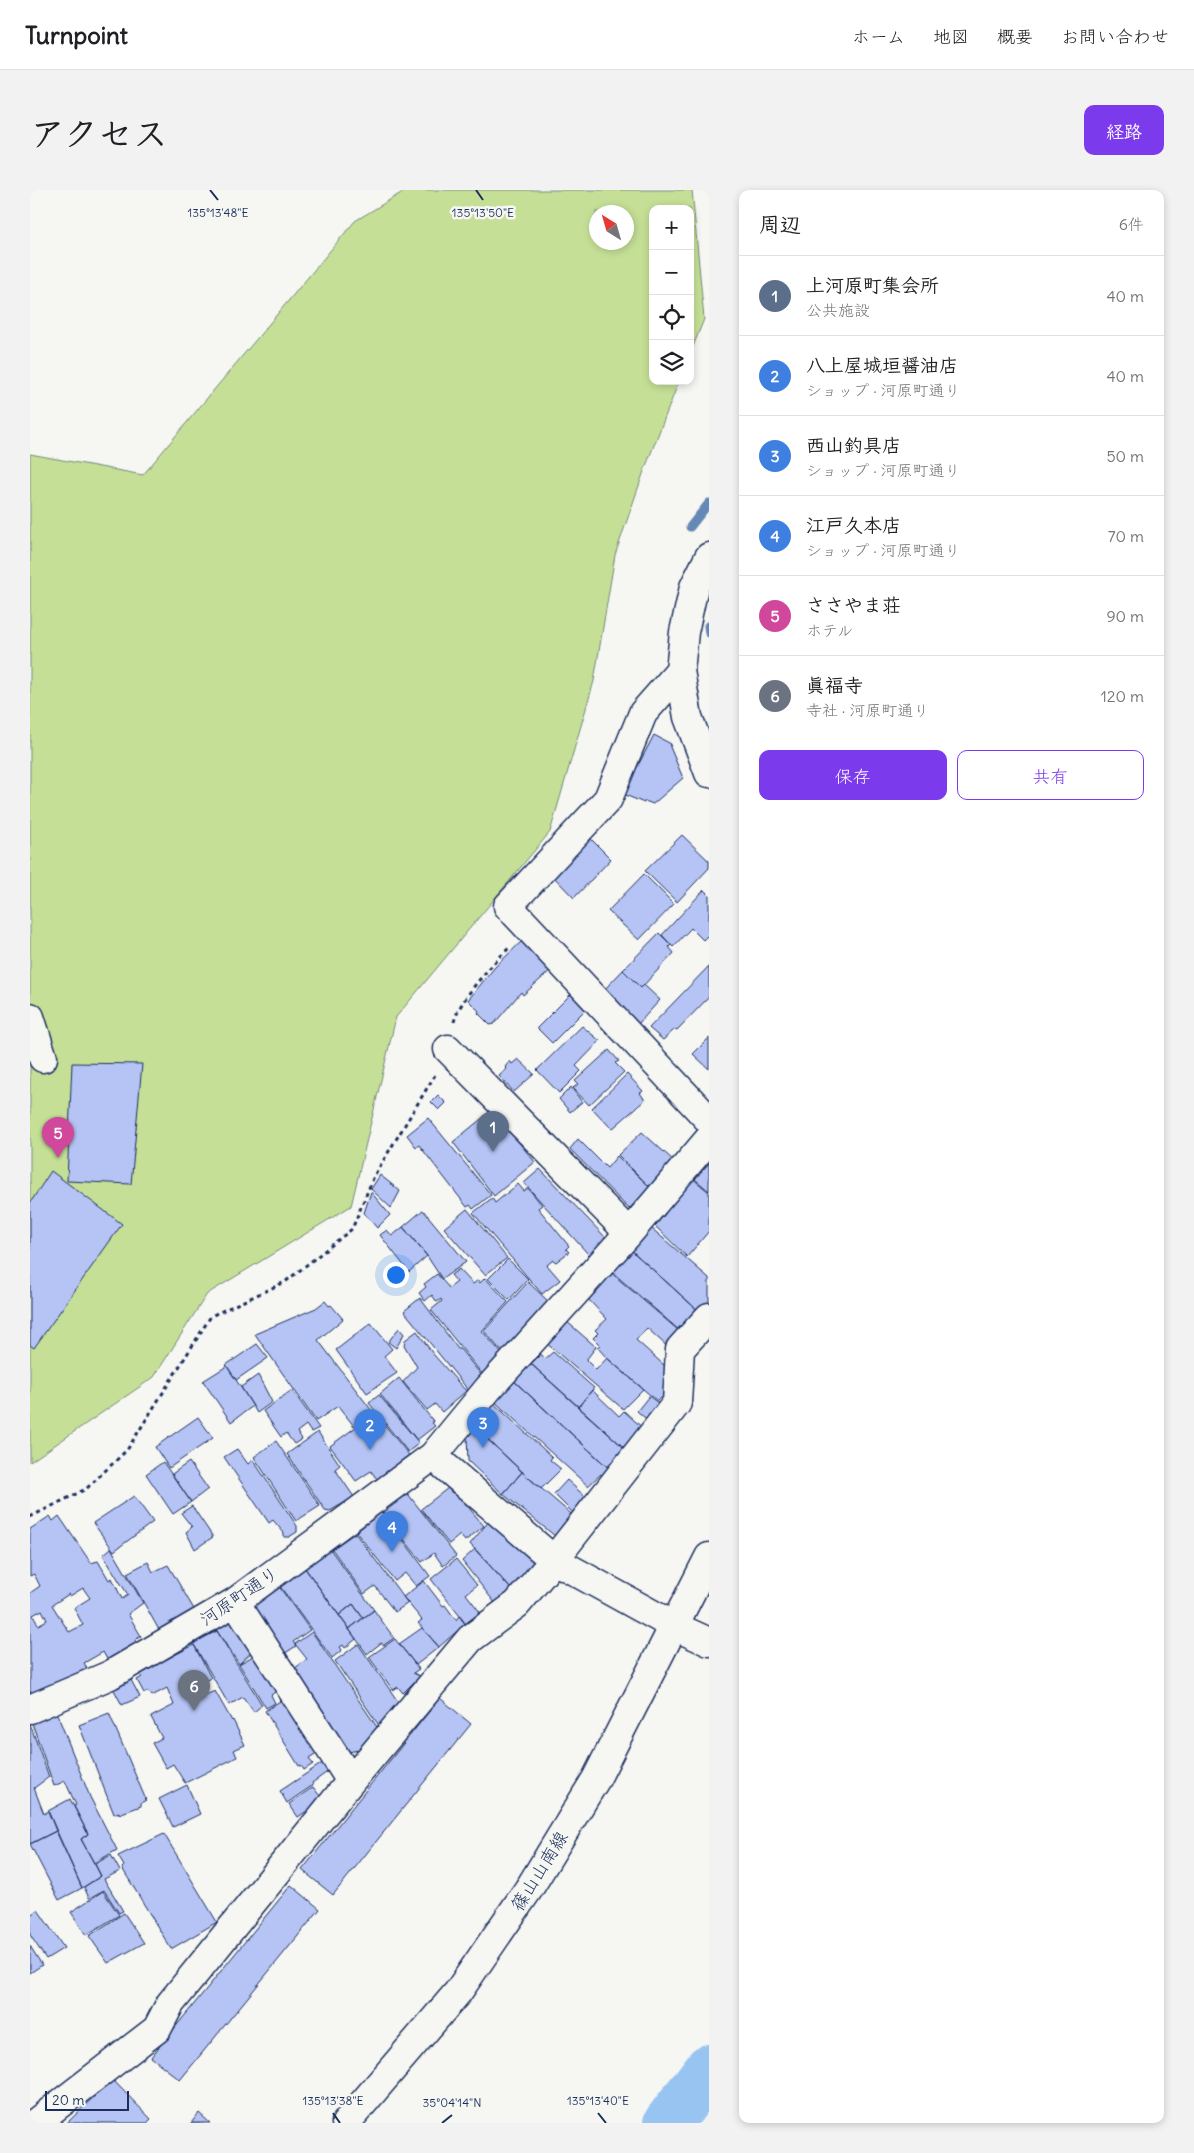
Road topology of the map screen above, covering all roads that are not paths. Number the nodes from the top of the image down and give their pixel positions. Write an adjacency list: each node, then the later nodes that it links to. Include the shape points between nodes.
1 (709, 557): 2 (street, via 694,586)
2 (680, 671): 3 (street, via 688,717); 7 (street, via 643,713 608,799 508,906)
3 (709, 773)
4 (30, 1016): 6 (street)
5 (448, 1049): 9 (street)
6 (43, 1058)
7 (709, 1120)
8 (709, 1139): 9 (street, 河原町通り)
9 (629, 1234): 11 (street, 河原町通り, via 488,1389)
10 (709, 1317): 13 (street, via 680,1349 677,1403)
11 (432, 1456): 13 (street); 14 (street, 河原町通り)
12 (709, 1557): 15 (street, 篠山山南線)
13 (554, 1560): 15 (street); 18 (street, via 517,1604 470,1639)
14 (235, 1602): 17 (street, 河原町通り, via 110,1675); 18 (street)
15 (674, 1626): 16 (street); 20 (street, 篠山山南線, via 596,1779 530,1887 458,1992)
16 (706, 1641)
17 (30, 1709)
18 (351, 1781): 19 (street, via 170,2004 157,2029)
19 (35, 2123)
20 (346, 2123)

